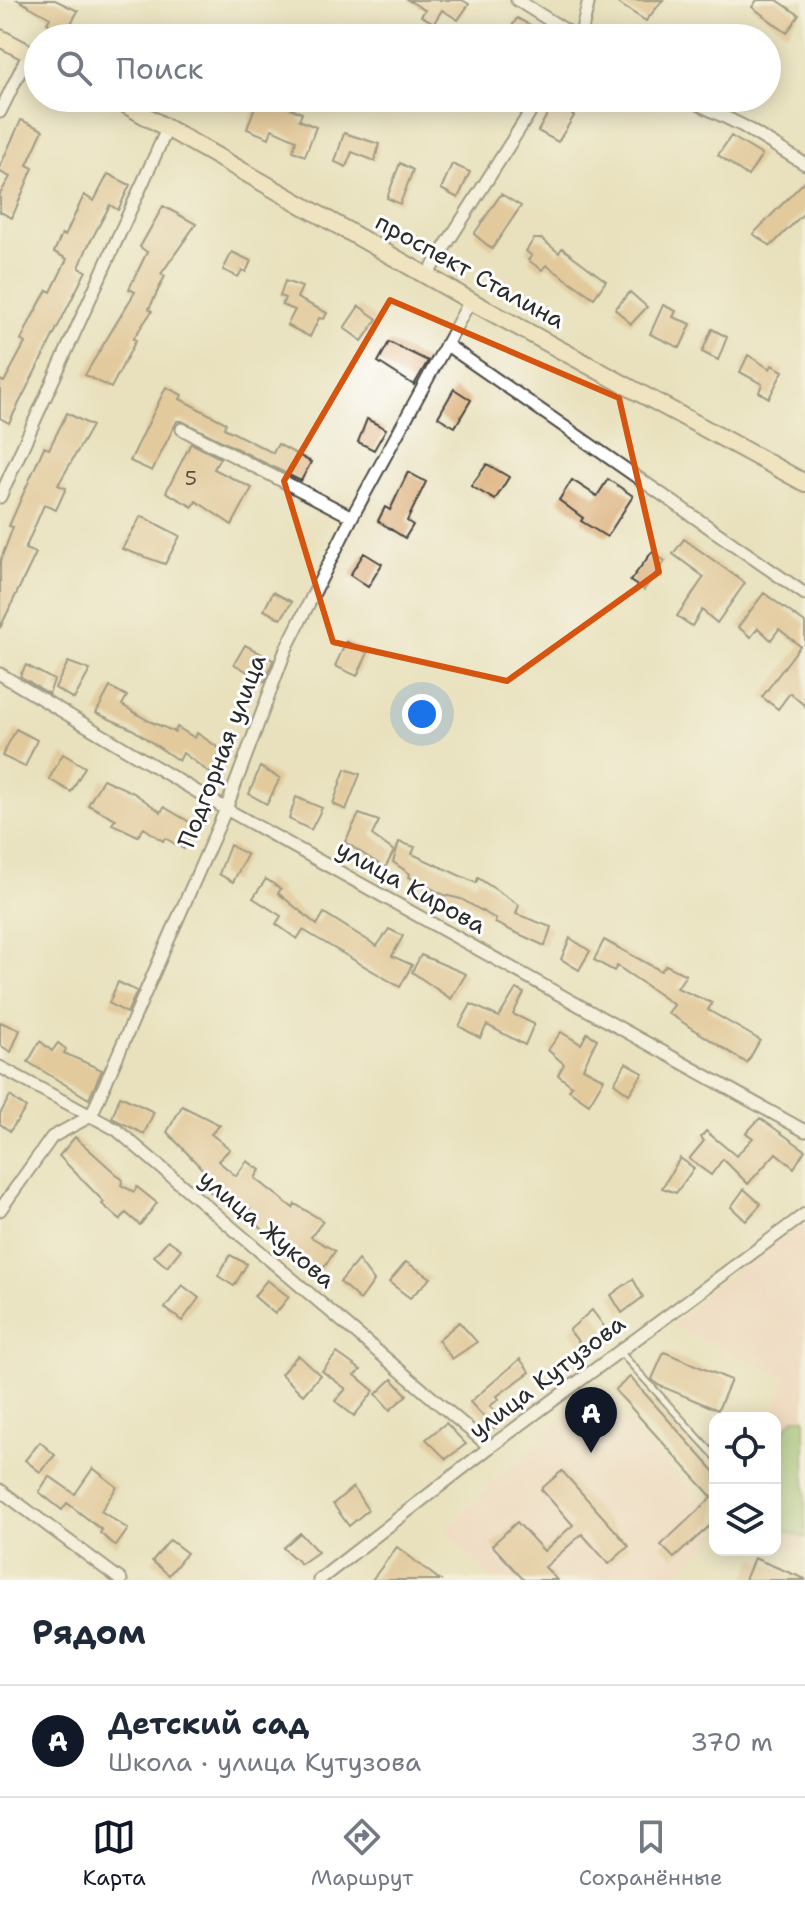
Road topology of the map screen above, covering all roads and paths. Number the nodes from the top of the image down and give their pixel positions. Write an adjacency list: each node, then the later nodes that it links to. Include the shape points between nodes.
1 (517, 0): 3 (street)
2 (589, 0): 4 (street)
3 (556, 24)
4 (583, 24)
5 (0, 38): 6 (street)
6 (24, 50)
7 (24, 71): 8 (street)
8 (0, 112)
9 (140, 112): 12 (street, проспект Сталина)
10 (530, 112): 14 (street)
11 (714, 112): 13 (street)
12 (168, 127): 14 (street, проспект Сталина); 19 (street)
13 (805, 164)
14 (427, 275): 15 (street, проспект Сталина)
15 (478, 305): 16 (street, Подгорная улица, via 470,301); 18 (street, проспект Сталина)
16 (447, 345): 20 (street, Подгорная улица); 21 (street)
17 (182, 429): 20 (street)
18 (805, 483)
19 (0, 497)
20 (352, 517): 23 (street, Подгорная улица, via 286,649)
21 (805, 594)
22 (0, 674): 23 (street, улица Кирова)
23 (226, 809): 25 (street, Подгорная улица); 26 (street, улица Кирова)
24 (0, 1067): 25 (street, улица Жукова)
25 (91, 1116): 27 (street, via 52,1137); 30 (street, улица Жукова, via 117,1130)
26 (805, 1131)
27 (0, 1210)
28 (805, 1214): 29 (street, улица Кутузова)
29 (619, 1351): 30 (street, улица Кутузова); 31 (lane)
30 (490, 1447): 34 (street, улица Кутузова)
31 (709, 1449)
32 (0, 1490): 33 (street)
33 (121, 1580)
34 (319, 1580)

